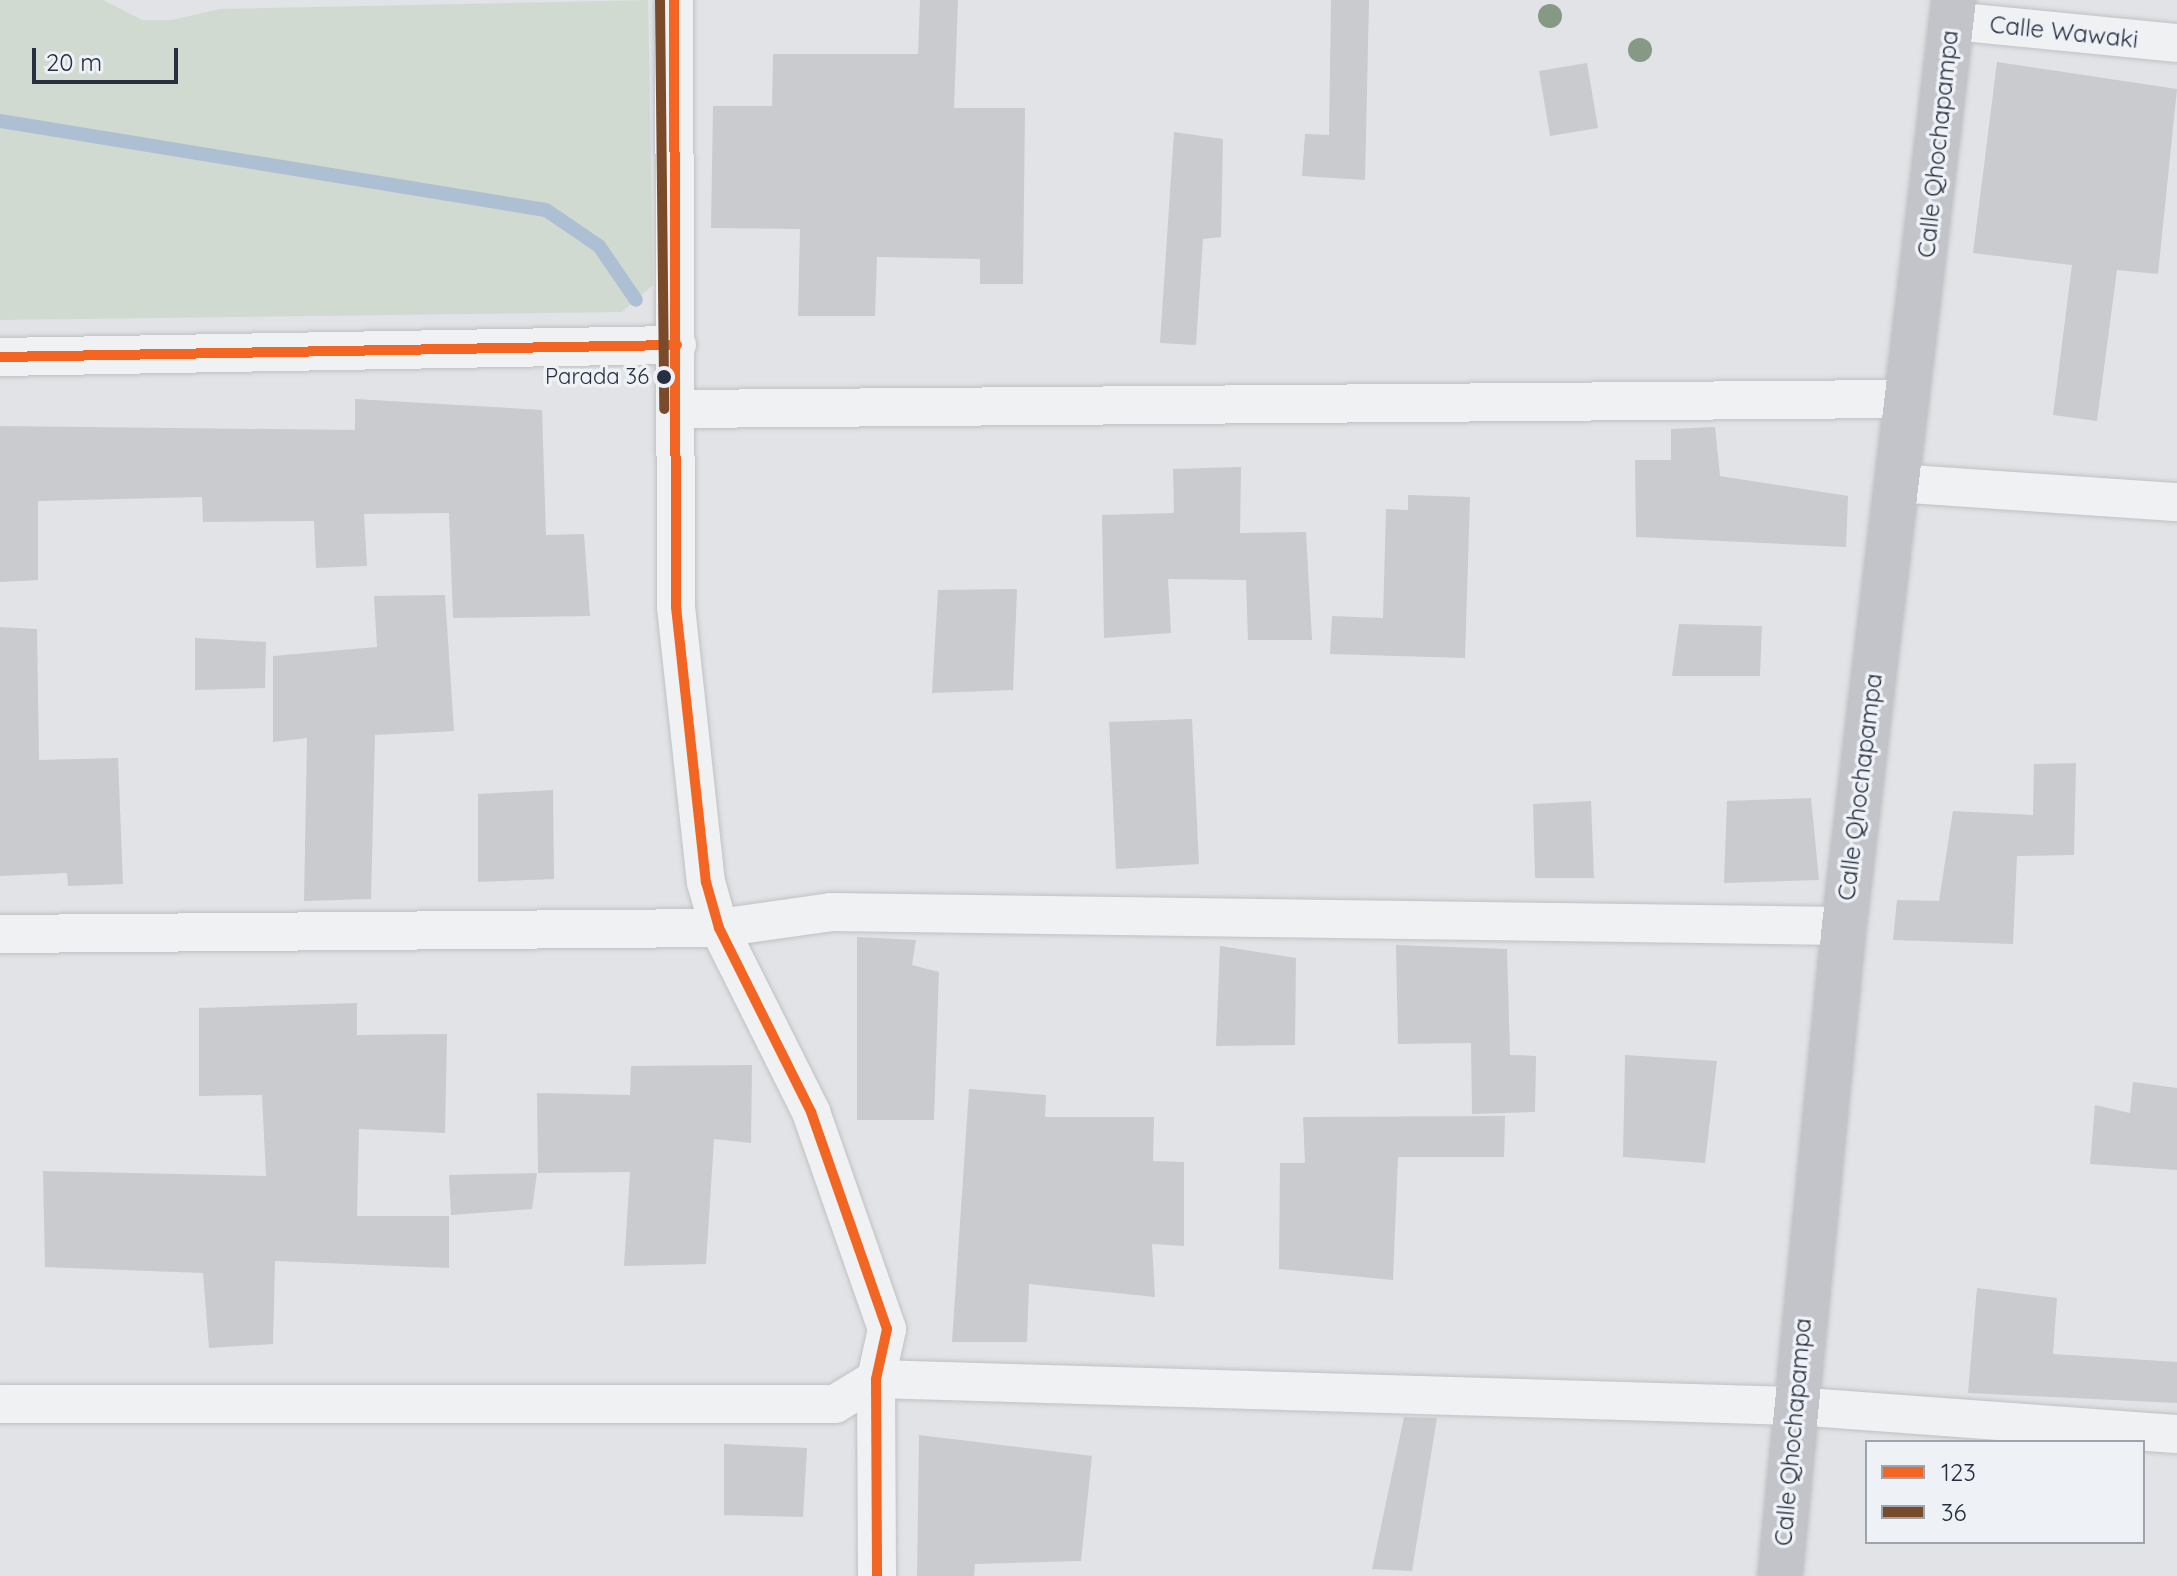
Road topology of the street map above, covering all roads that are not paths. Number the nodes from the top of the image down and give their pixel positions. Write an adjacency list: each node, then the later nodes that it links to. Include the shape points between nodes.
1 (674, 0): 4 (street)
2 (1953, 10): 3 (street, Calle Wawaki); 6 (street, Calle Qhochapampa)
3 (2177, 43)
4 (677, 345): 5 (street); 7 (street)
5 (0, 357)
6 (1909, 399): 7 (street); 8 (street, Calle Qhochapampa)
7 (678, 409): 11 (street, via 676,607 706,882)
8 (1896, 483): 9 (street); 10 (street, Calle Qhochapampa)
9 (2177, 502)
10 (1844, 926): 11 (street, via 831,912); 15 (street, Calle Qhochapampa)
11 (719, 928): 12 (street); 13 (street, via 811,1112 877,1300 887,1329)
12 (0, 934)
13 (876, 1379): 14 (street, via 835,1404); 15 (street); 17 (street)
14 (0, 1404)
15 (1794, 1406): 16 (street); 18 (street, Calle Qhochapampa)
16 (2177, 1434)
17 (877, 1576)
18 (1780, 1576)

